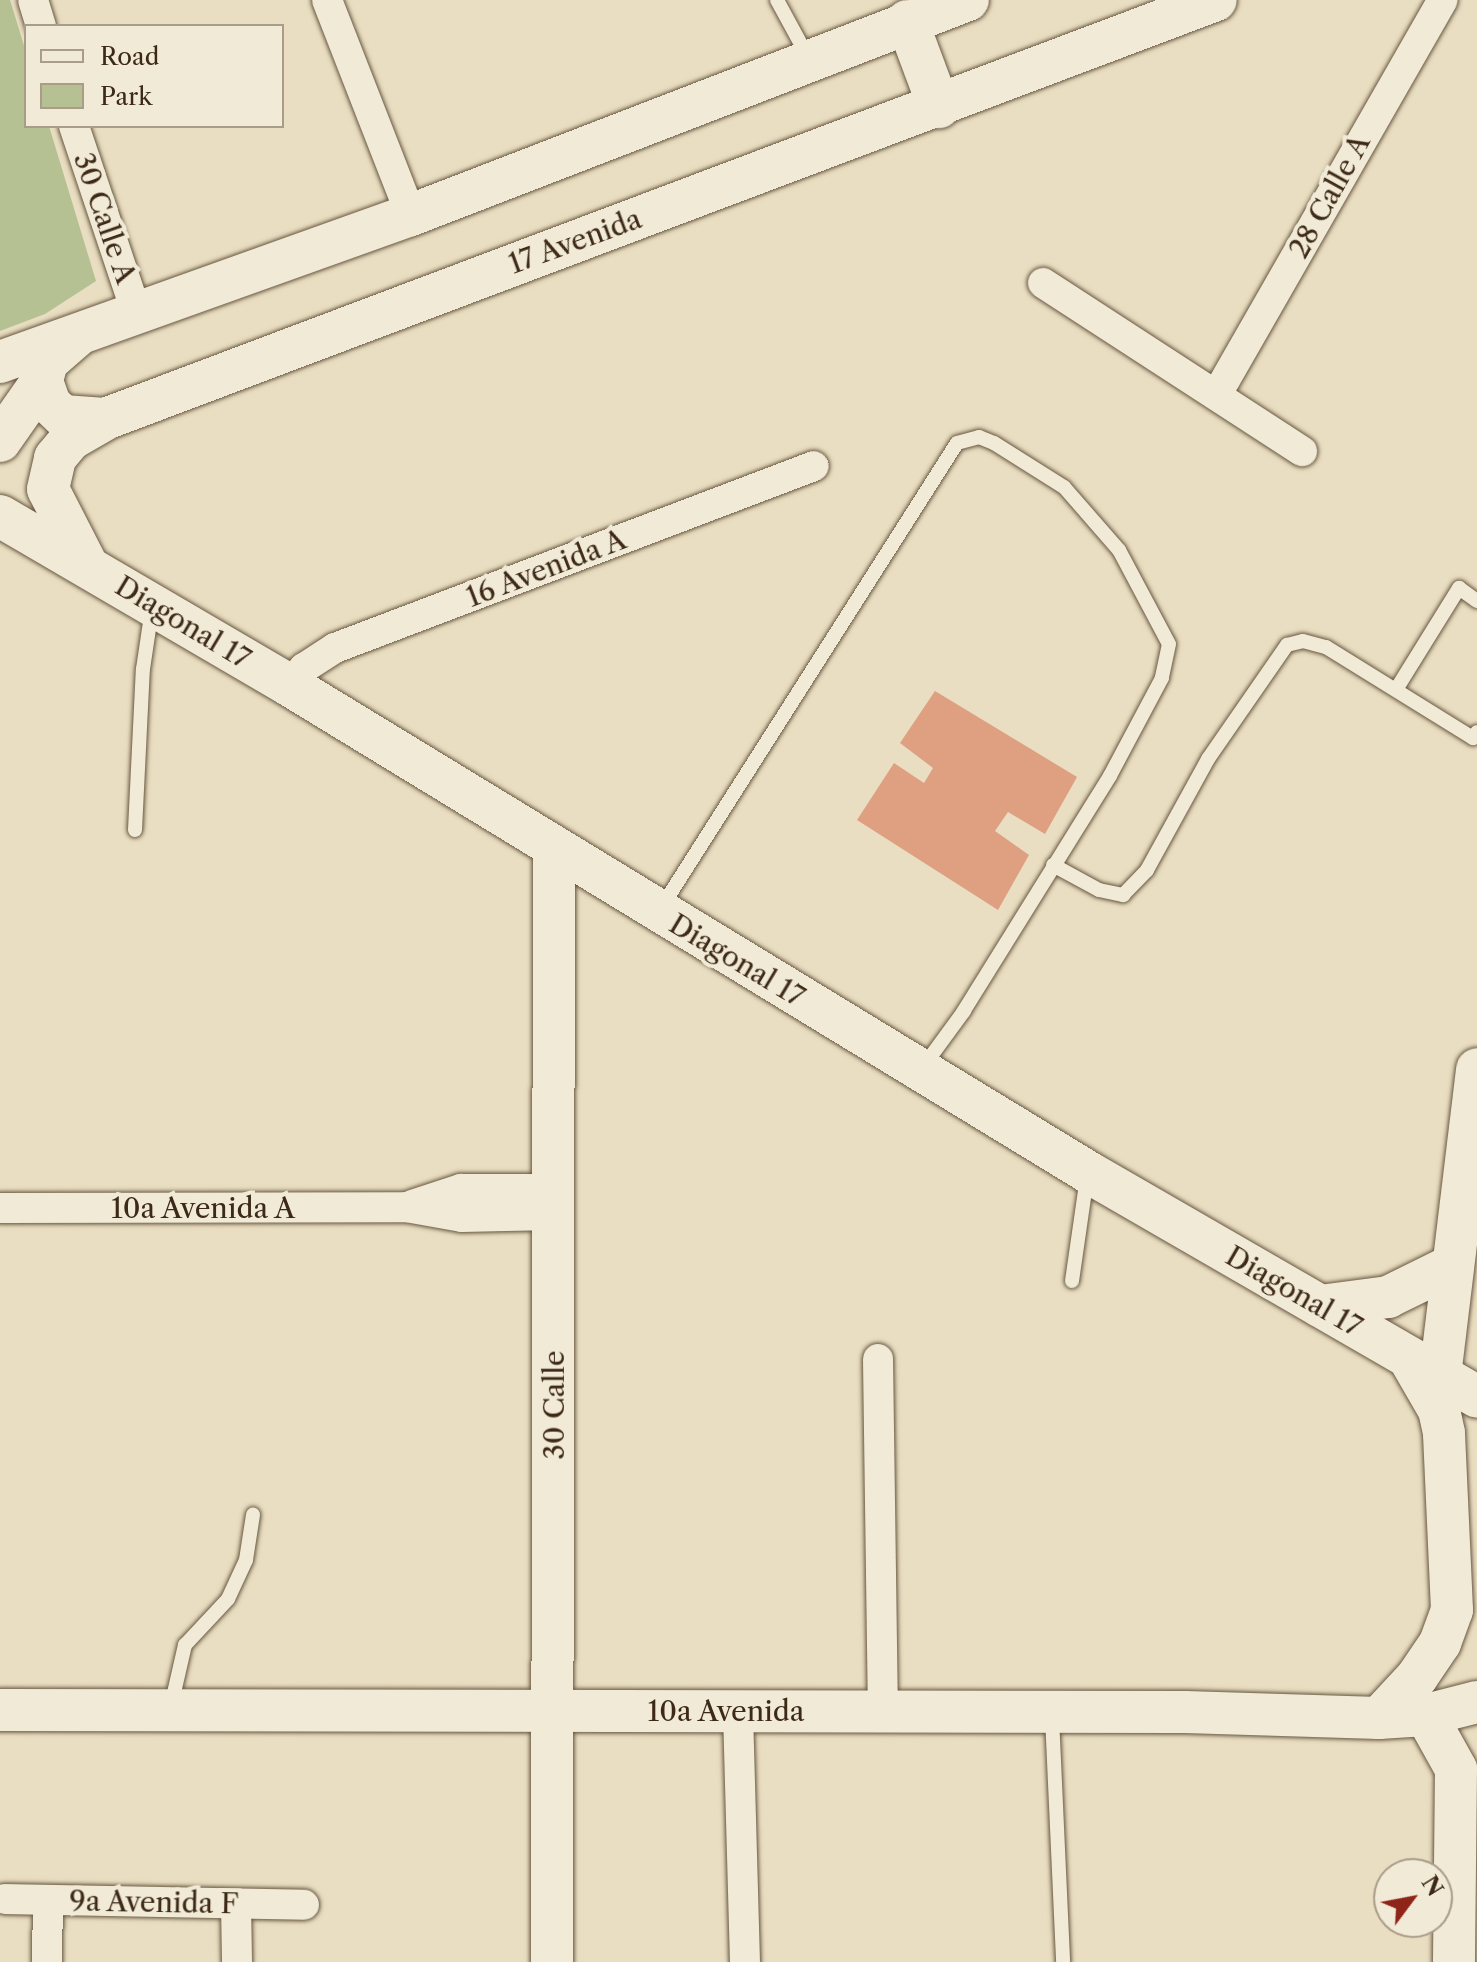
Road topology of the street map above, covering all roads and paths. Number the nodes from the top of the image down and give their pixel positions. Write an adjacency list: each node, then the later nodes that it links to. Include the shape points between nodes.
1 (33, 0): 8 (street)
2 (327, 0): 12 (street)
3 (777, 0): 9 (lane)
4 (968, 0): 7 (street)
5 (1216, 0): 10 (street, 17 Avenida)
6 (1443, 0): 18 (street, 28 Calle A)
7 (907, 21): 9 (street); 10 (street)
8 (40, 24)
9 (809, 60): 12 (street)
10 (939, 107): 19 (street, 17 Avenida)
11 (75, 128): 14 (street, 30 Calle A)
12 (411, 215): 14 (street)
13 (1043, 283): 18 (street)
14 (136, 311): 15 (street)
15 (80, 333): 16 (street); 17 (street, via 47,362)
16 (0, 362)
17 (42, 381): 19 (street, via 50,404 63,416); 20 (street)
18 (1217, 394): 21 (street)
19 (105, 419): 24 (street, 17 Avenida, via 71,439 55,458 48,489)
20 (0, 441)
21 (1302, 451)
22 (814, 466): 27 (street, 16 Avenida A, via 335,648)
23 (0, 516): 24 (street, Diagonal 17)
24 (88, 566): 26 (street, Diagonal 17)
25 (1477, 601): 28 (lane, via 1459,588)
26 (153, 604): 27 (street, Diagonal 17); 30 (lane, via 143,669)
27 (289, 685): 31 (street, Diagonal 17)
28 (1397, 688): 29 (lane, via 1473,738); 32 (lane, via 1326,647 1303,641 1287,645 1208,759 1147,870 1123,895 1099,890)
29 (1477, 732)
30 (135, 830)
31 (554, 849): 33 (street, Diagonal 17); 37 (street, 30 Calle)
32 (1053, 865): 33 (lane, via 1110,776 1162,678 1169,644 1119,550 1064,487 979,437 957,443); 35 (lane, via 964,1011)
33 (658, 912): 35 (street, Diagonal 17)
34 (1477, 1069): 39 (street)
35 (920, 1070): 36 (street, Diagonal 17)
36 (1088, 1172): 40 (lane); 41 (street, Diagonal 17)
37 (554, 1202): 38 (street, 10a Avenida A, via 461,1189 406,1207); 48 (street, 30 Calle)
38 (0, 1208)
39 (1451, 1266): 41 (street, via 1388,1297); 43 (street)
40 (1072, 1281)
41 (1320, 1306): 43 (street, Diagonal 17)
42 (878, 1359): 50 (street)
43 (1447, 1380): 52 (street, via 1439,1410 1452,1610 1440,1643)
44 (253, 1515): 47 (lane, via 246,1560 228,1599 185,1645)
45 (1451, 1709): 52 (street, 10a Avenida); 62 (street, via 1456,1769)
46 (0, 1710): 47 (street, 10a Avenida)
47 (170, 1710): 48 (street, 10a Avenida)
48 (553, 1711): 49 (street, 10a Avenida); 59 (street, 30 Calle)
49 (738, 1712): 50 (street, 10a Avenida); 60 (street)
50 (883, 1712): 51 (street, 10a Avenida)
51 (1051, 1712): 52 (street, 10a Avenida); 61 (lane)
52 (1379, 1718)
53 (5, 1899): 54 (street, 9a Avenida F)
54 (48, 1900): 55 (street, 9a Avenida F); 57 (street)
55 (236, 1904): 56 (street, 9a Avenida F); 58 (street)
56 (304, 1905)
57 (47, 1962)
58 (237, 1962)
59 (552, 1962)
60 (745, 1962)
61 (1063, 1962)
62 (1454, 1962)

